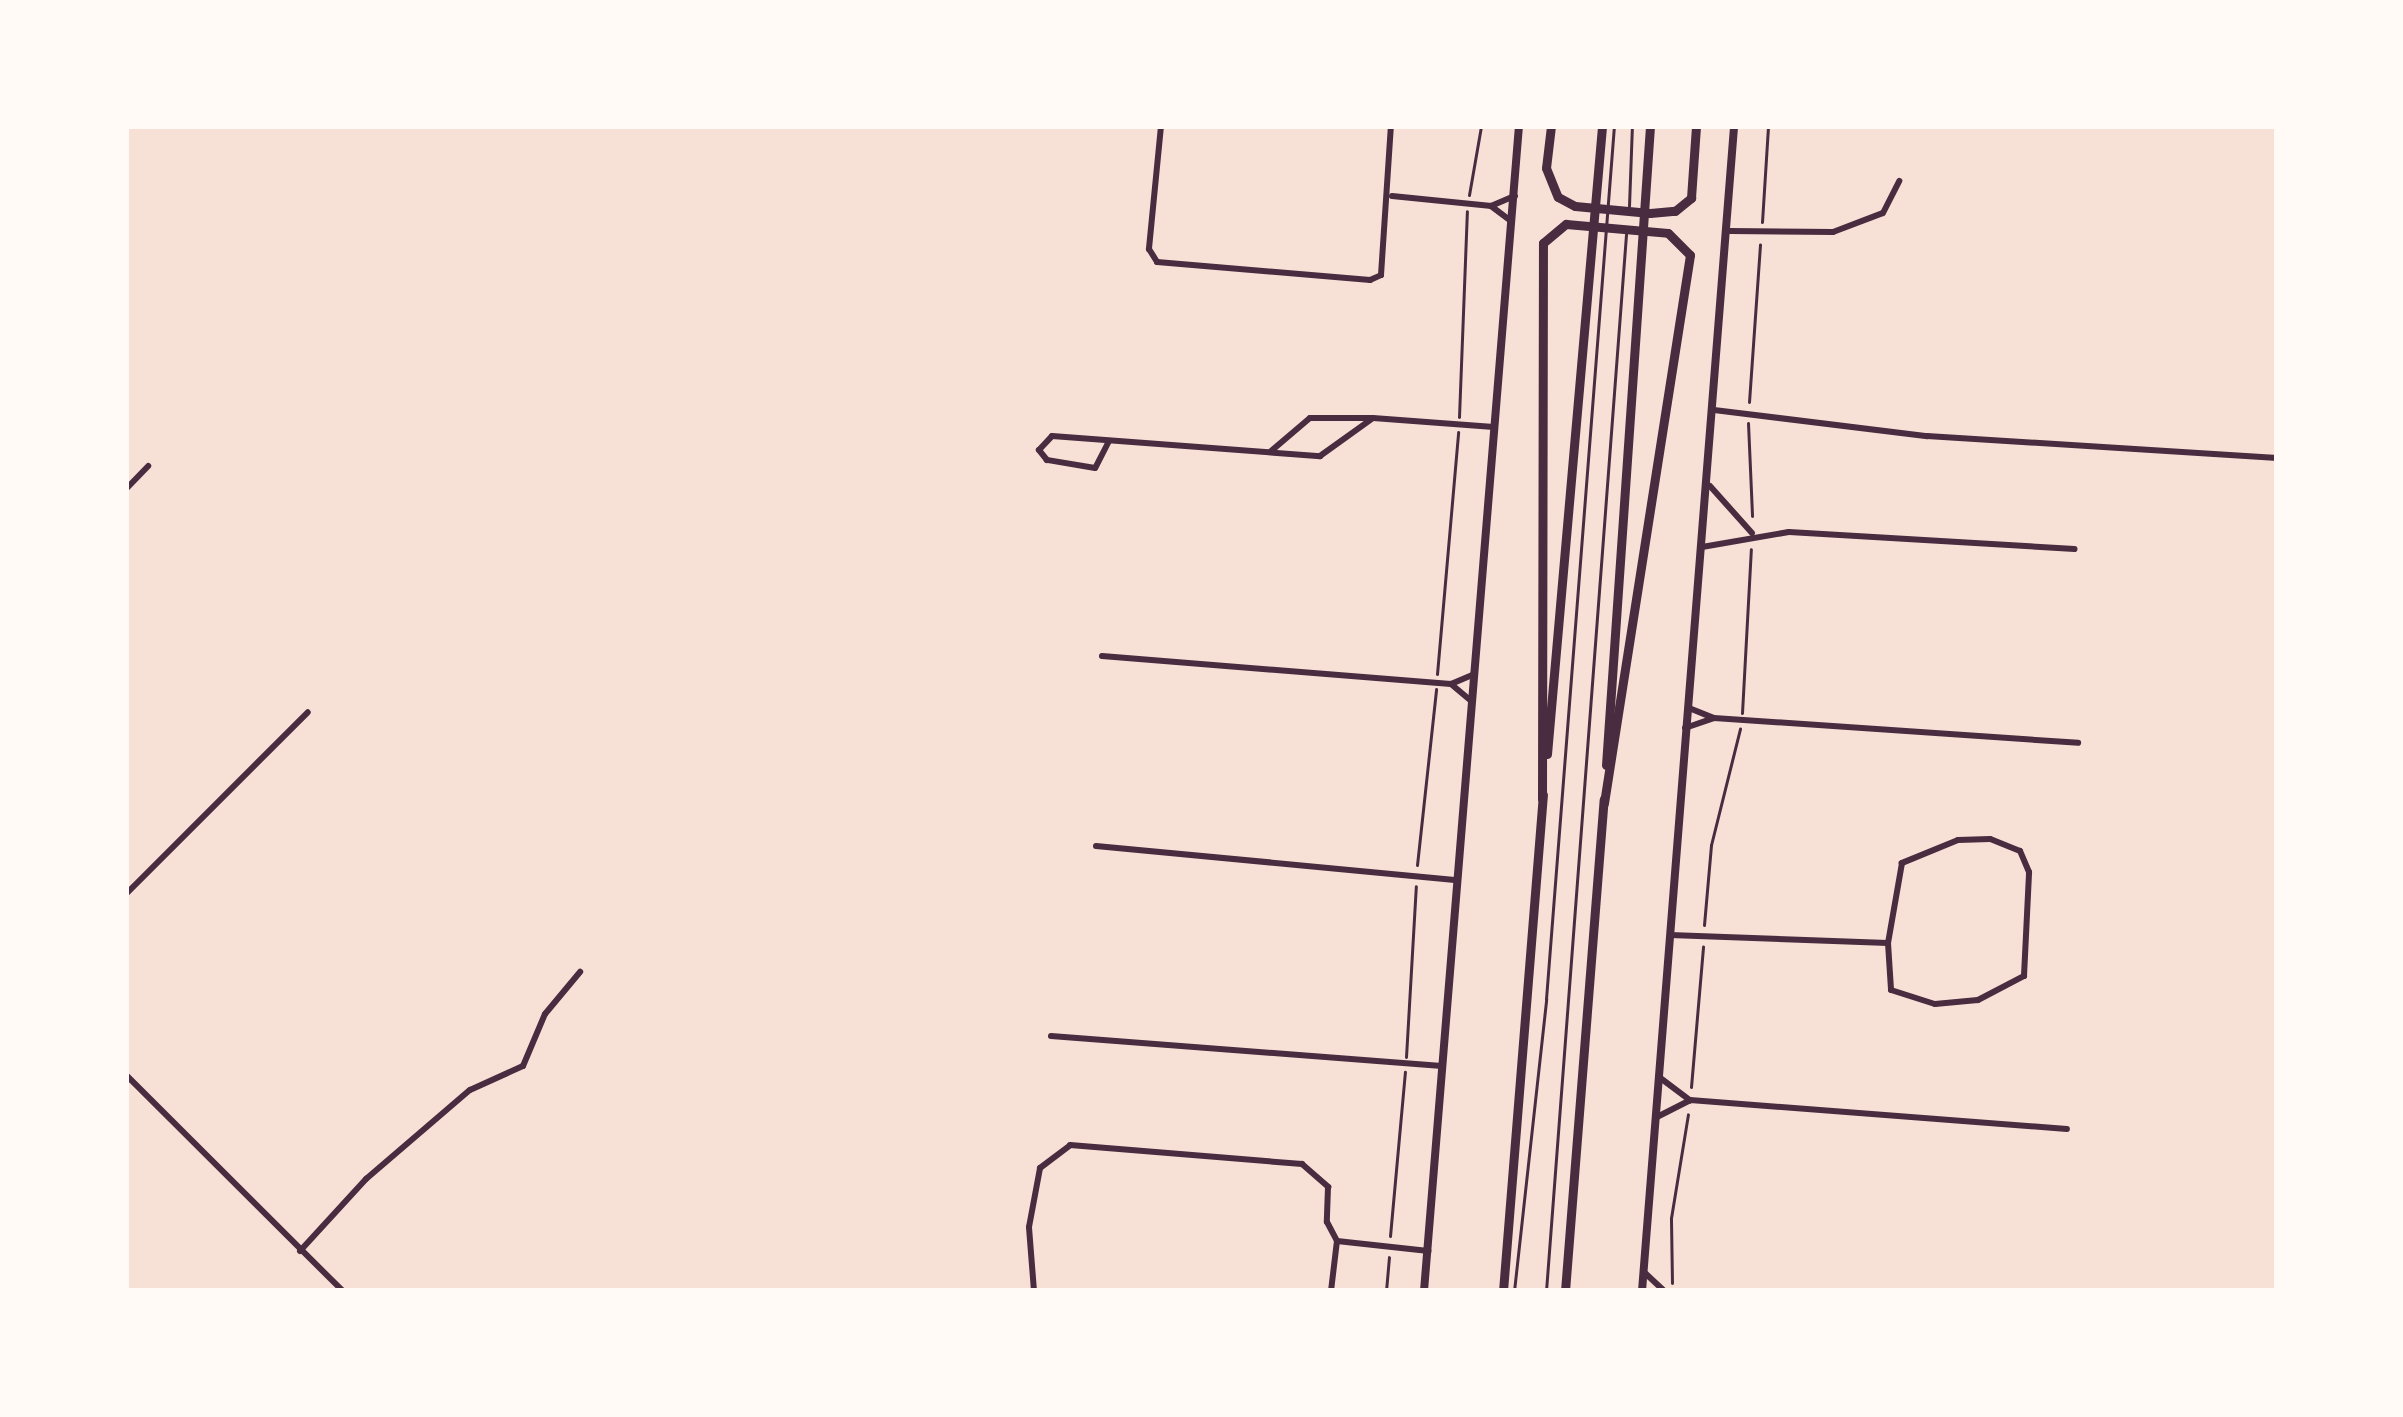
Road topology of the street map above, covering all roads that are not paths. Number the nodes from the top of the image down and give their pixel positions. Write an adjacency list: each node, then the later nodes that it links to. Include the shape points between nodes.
1 (1161, 126): 12 (street, via 1149,249 1157,262 1375,280)
2 (1391, 126): 12 (street)
3 (1519, 126): 13 (street)
4 (1551, 126): 9 (highway, via 1548,182 1574,206 1650,213 1685,206 1695,187)
5 (1602, 126): 38 (highway)
6 (1614, 126): 62 (lane, via 1546,999)
7 (1632, 126): 63 (lane)
8 (1650, 126): 39 (highway)
9 (1696, 126)
10 (1734, 126): 16 (street)
11 (1899, 181): 16 (street, via 1883,213 1834,232)
12 (1392, 196): 14 (street)
13 (1515, 196): 14 (street); 15 (street)
14 (1490, 206): 15 (street)
15 (1513, 222): 19 (street)
16 (1730, 231): 17 (street)
17 (1714, 410): 22 (street, via 1927,436); 24 (street)
18 (1373, 418): 19 (street); 21 (street, via 1329,454); 21 (street, via 1310,418)
19 (1494, 427): 30 (street)
20 (1109, 441): 20 (street, via 1095,468 1047,460 1039,450 1052,436); 21 (street)
21 (1269, 454)
22 (2277, 458)
23 (148, 466): 25 (street)
24 (1710, 486): 26 (street); 27 (street)
25 (126, 489)
26 (1752, 533): 27 (street); 28 (street)
27 (1702, 547): 33 (street)
28 (2074, 549)
29 (1102, 656): 31 (street)
30 (1475, 673): 31 (street); 32 (street)
31 (1451, 684): 32 (street)
32 (1472, 702): 41 (street)
33 (1687, 707): 35 (street); 36 (street)
34 (308, 712): 42 (street)
35 (1714, 718): 36 (street); 37 (street)
36 (1685, 728): 43 (street)
37 (2078, 743)
38 (1542, 799): 39 (highway, via 1543,243 1566,224 1678,237 1690,255); 61 (highway)
39 (1604, 802): 64 (highway)
40 (1096, 846): 41 (street)
41 (1457, 880): 47 (street)
42 (126, 894)
43 (1670, 935): 44 (street); 49 (street)
44 (1888, 943): 44 (street, via 1891,990 1935,1004 2012,986 2024,976 2031,946 2029,872 2020,851 1990,839 1958,840 1902,863)
45 (580, 972): 54 (street, via 545,1014 523,1066 470,1090 366,1179)
46 (1051, 1036): 47 (street)
47 (1443, 1066): 55 (street)
48 (126, 1075): 54 (street)
49 (1660, 1078): 50 (street); 51 (street)
50 (1690, 1100): 51 (street); 52 (street)
51 (1657, 1117): 56 (street)
52 (2067, 1129)
53 (1337, 1241): 55 (street); 58 (street, via 1328,1187 1302,1164 1070,1144 1040,1168 1029,1226); 59 (street)
54 (299, 1251): 57 (street)
55 (1428, 1251): 60 (street)
56 (1644, 1273): 65 (street); 66 (street)
57 (344, 1291)
58 (1034, 1291)
59 (1331, 1291)
60 (1424, 1291)
61 (1503, 1291)
62 (1514, 1291)
63 (1546, 1291)
64 (1565, 1291)
65 (1642, 1291)
66 (1664, 1291)

